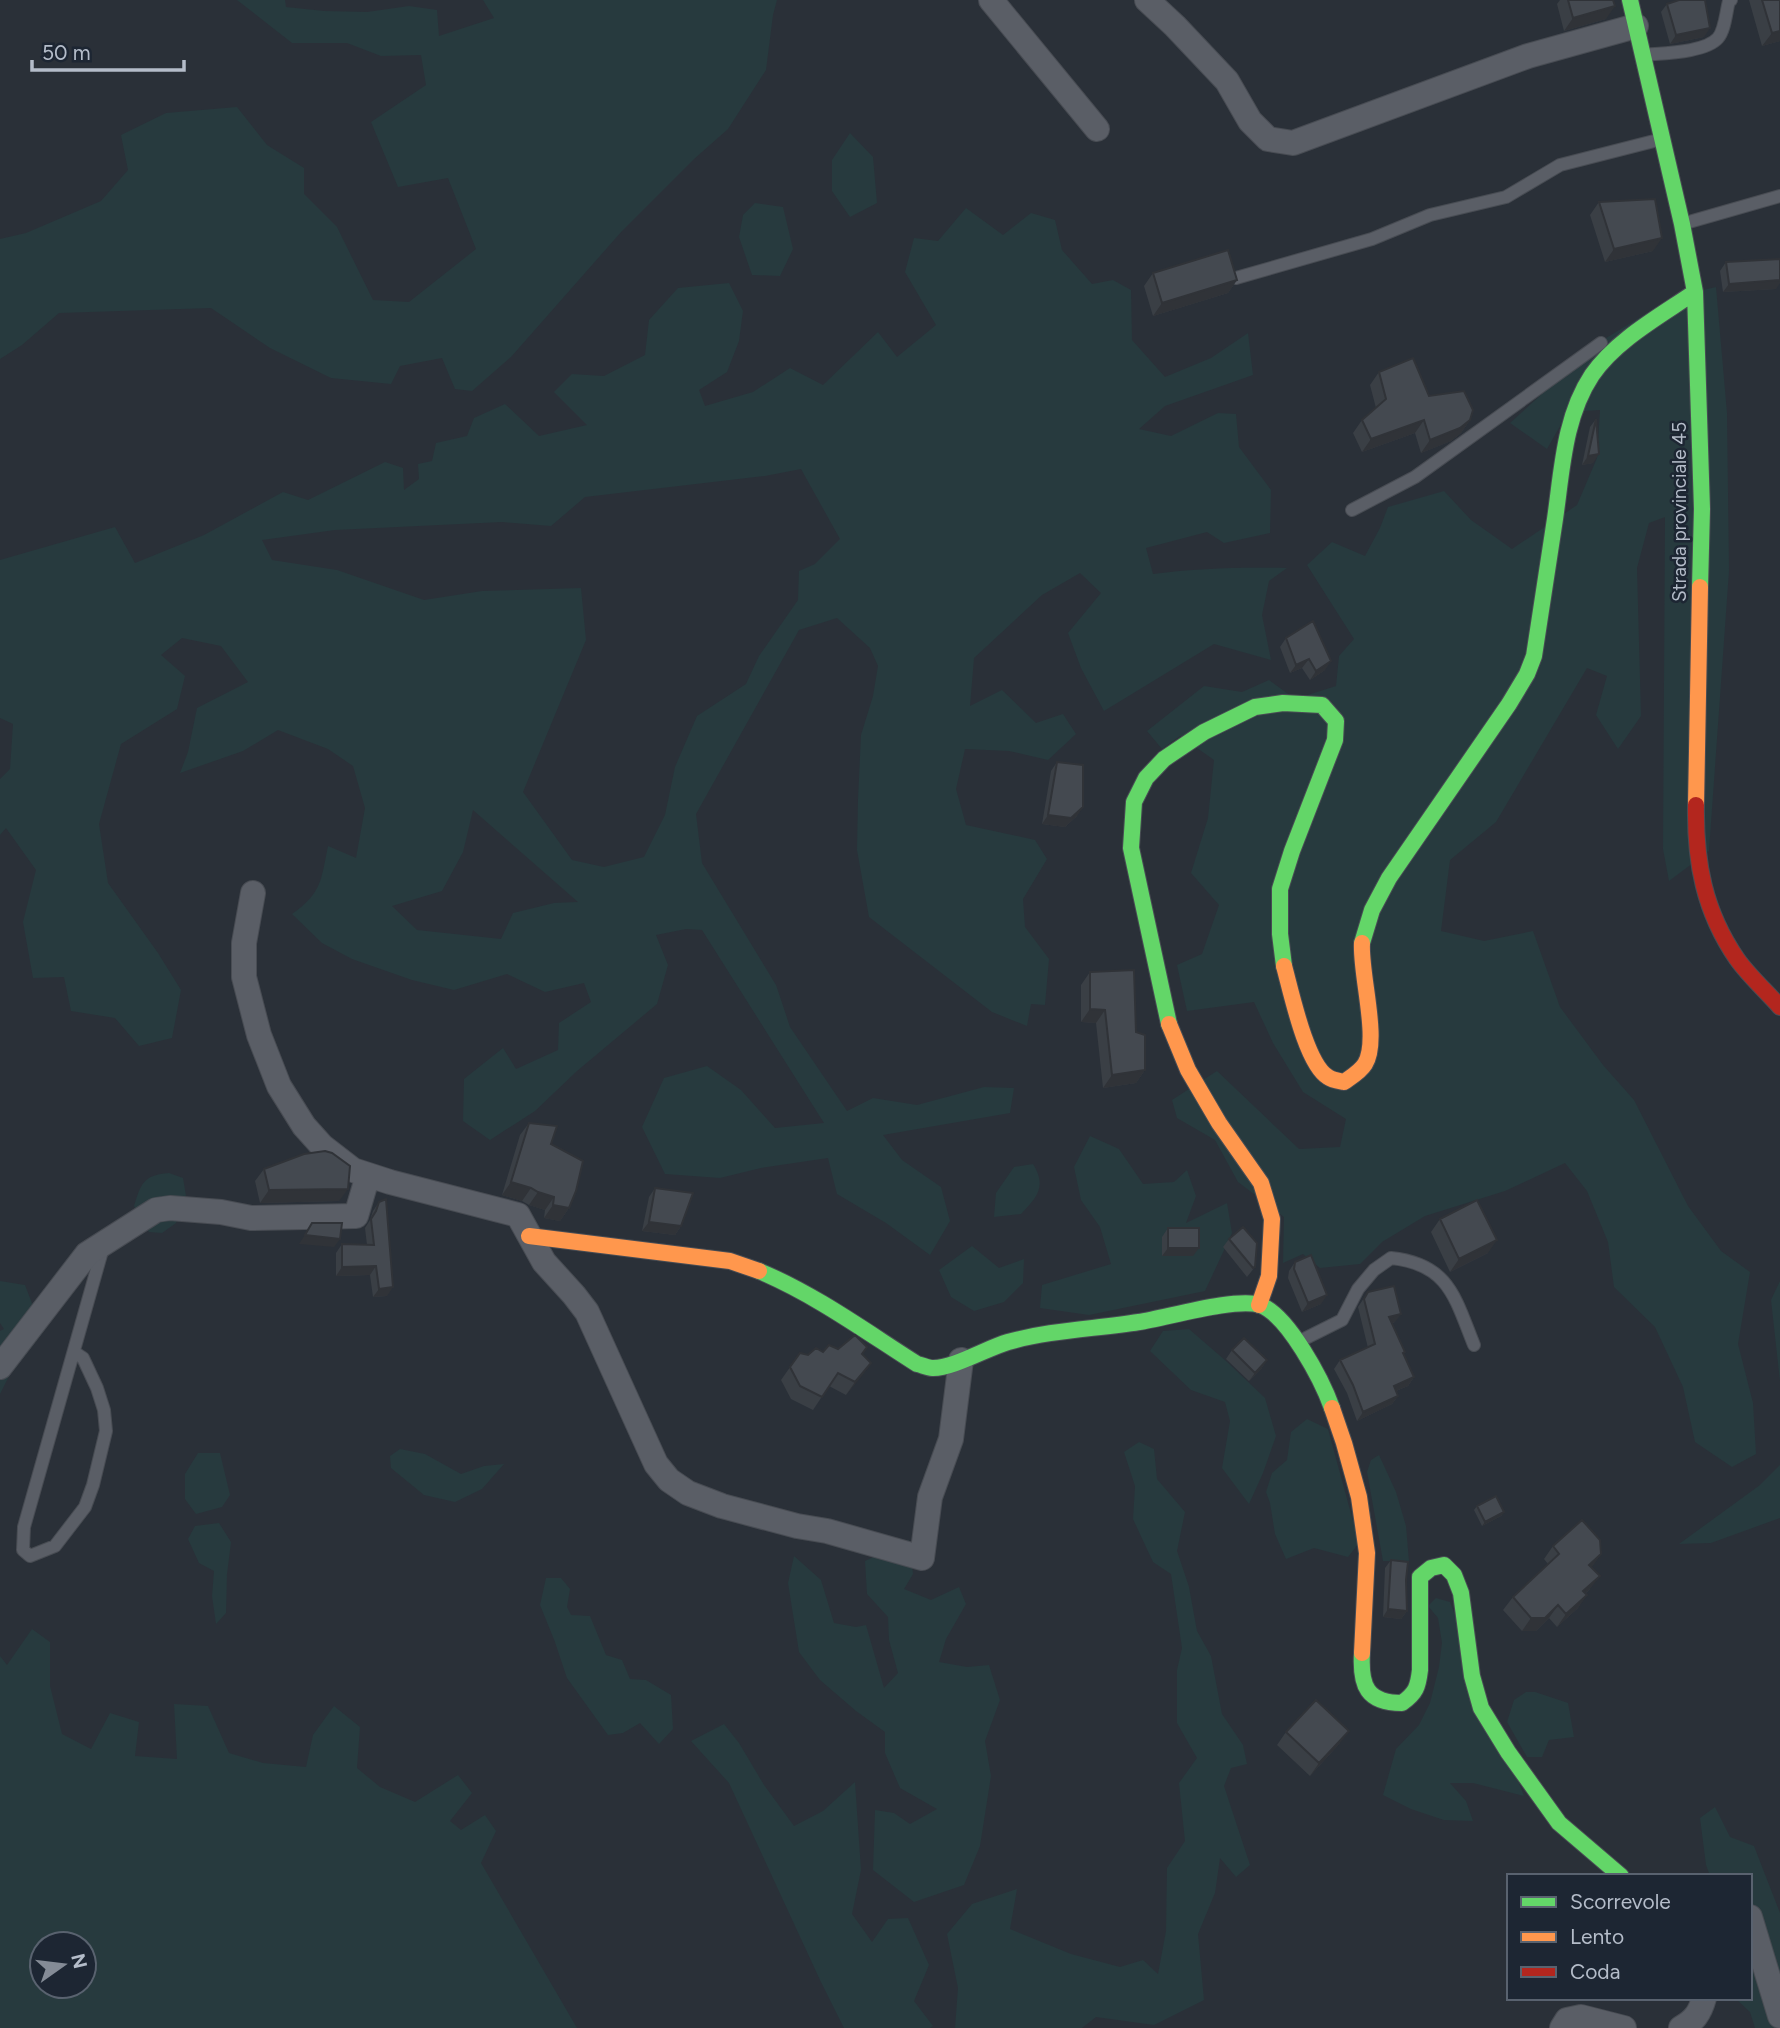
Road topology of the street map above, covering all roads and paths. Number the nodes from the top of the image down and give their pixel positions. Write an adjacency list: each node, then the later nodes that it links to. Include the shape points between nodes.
1 (991, 0): 7 (street)
2 (1147, 0): 5 (street, via 1227,81 1250,121 1268,139 1293,143 1528,56)
3 (1629, 0): 5 (street, Strada provinciale 45)
4 (1731, 0): 6 (lane, via 1718,39 1706,46)
5 (1636, 26): 6 (street, Strada provinciale 45)
6 (1643, 55): 8 (street, Strada provinciale 45)
7 (1097, 129)
8 (1662, 139): 10 (street, Strada provinciale 45); 11 (lane, via 1560,165 1507,197 1430,215 1372,239)
9 (1780, 196): 10 (lane)
10 (1682, 224): 12 (street, Strada provinciale 45)
11 (1236, 278)
12 (1695, 292): 13 (lane, via 1636,317 1415,477); 15 (street, Strada provinciale 45, via 1702,509 1698,863 1719,929 1738,960); 19 (street, via 1611,354 1592,375 1581,397 1567,439 1531,665 1384,886 1368,920 1362,972 1370,1040 1366,1062 1357,1073 1344,1082 1327,1077 1312,1056 1282,958 1280,934 1280,889 1335,740 1336,721 1322,705 1255,707 1204,732 1164,759 1146,778 1134,802 1131,848 1167,1017 1188,1070 1261,1183 1272,1219 1269,1276)
13 (1352, 510)
14 (253, 893): 16 (street, via 244,943 244,977 258,1035 279,1086 304,1126 353,1170)
15 (1780, 1007)
16 (368, 1175): 17 (street, via 518,1215); 18 (street, via 356,1216 251,1218 170,1208 156,1210)
17 (529, 1236): 23 (street, via 754,1267 787,1282 917,1364 933,1368); 23 (street, via 544,1262 587,1312 656,1464 668,1480 688,1493 722,1506 922,1558 930,1497 951,1439)
18 (105, 1241): 22 (lane); 24 (street, via 72,1272)
19 (1259, 1305): 20 (street, via 1279,1318); 23 (street, via 1233,1304 1041,1334)
20 (1297, 1342): 21 (lane, via 1342,1320 1357,1289 1391,1258 1430,1269 1447,1284); 25 (street, via 1329,1400 1359,1497 1367,1553 1361,1664 1370,1696 1384,1704 1402,1703 1415,1691 1421,1671 1420,1577 1444,1565 1461,1593 1481,1708 1559,1824)
21 (1474, 1345)
22 (74, 1352): 22 (lane, via 24,1527 23,1550 30,1556 55,1546 85,1507 106,1431 97,1388 83,1358)
23 (961, 1360)
24 (0, 1367)
25 (1619, 1874)
26 (1752, 1924): 28 (street)
27 (1703, 2000): 31 (street, via 1700,2012)
28 (1780, 2016)
29 (1562, 2028): 30 (street, via 1567,2020 1581,2017)
30 (1625, 2028)
31 (1681, 2028)

